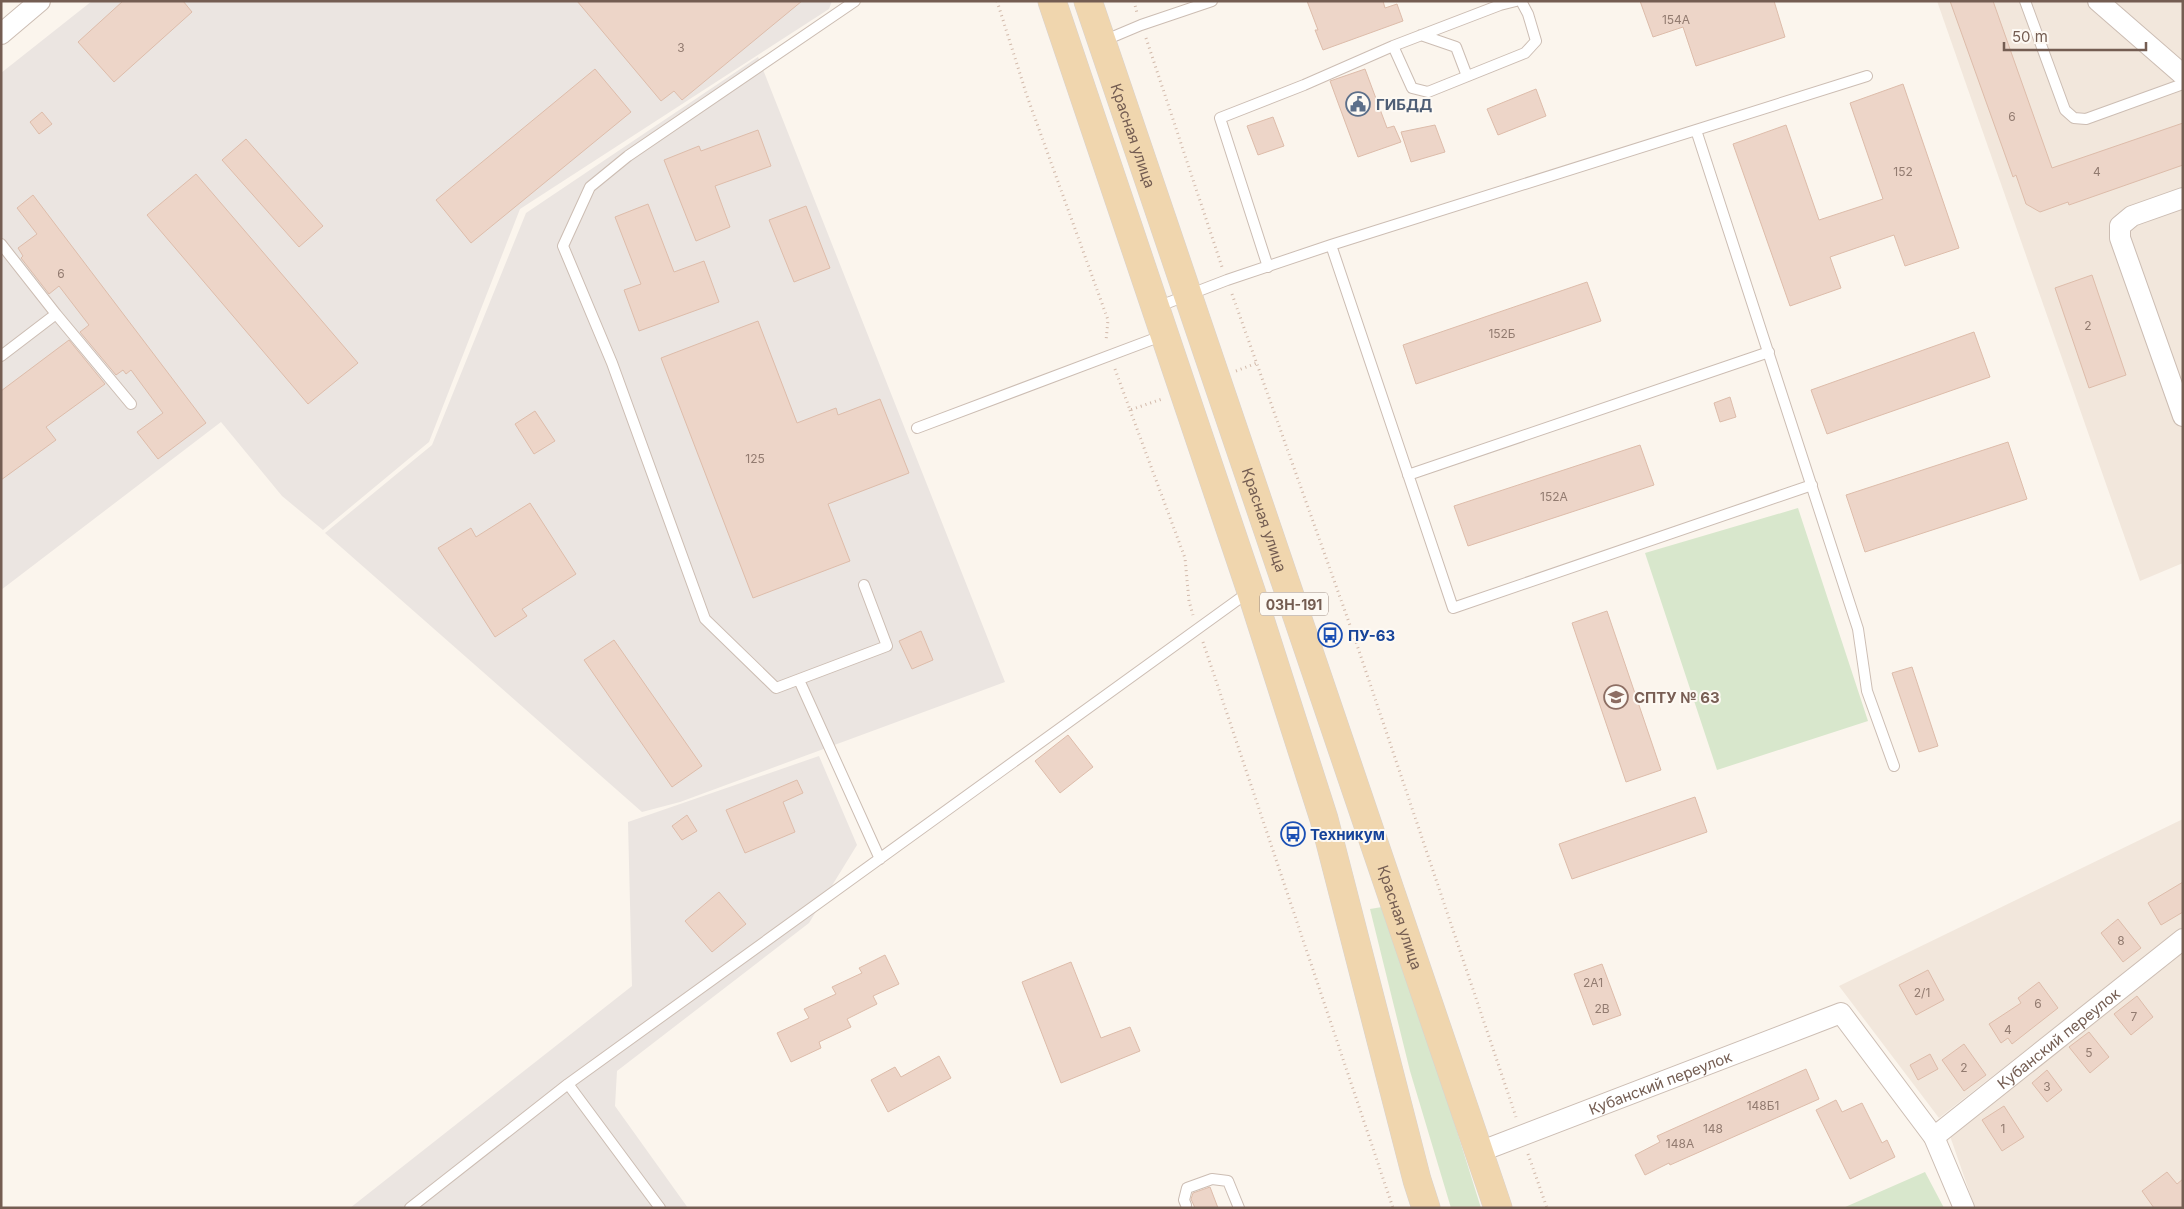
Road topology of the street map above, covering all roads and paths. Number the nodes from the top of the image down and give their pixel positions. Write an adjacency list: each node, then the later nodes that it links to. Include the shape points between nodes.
1 (40, 1): 13 (street)
2 (855, 1): 46 (lane, via 628,156 590,187 563,246 612,363 705,619 776,688)
3 (996, 1): 33 (path, via 1108,320 1106,344)
4 (1052, 1): 28 (main road, 03Н-191)
5 (1088, 1): 15 (main road, Красная улица / 03Н-191)
6 (1134, 1): 12 (path)
7 (1212, 1): 12 (lane)
8 (1516, 1): 14 (lane)
9 (1521, 1): 18 (lane, via 1536,41 1525,53)
10 (2025, 1): 20 (lane, via 2065,110 2074,118 2086,119)
11 (2098, 1): 17 (street)
12 (1141, 25): 15 (lane); 26 (path)
13 (1, 34)
14 (1420, 35): 16 (lane); 18 (lane, via 1456,47)
15 (1102, 42): 27 (main road, Красная улица / 03Н-191)
16 (1393, 46): 18 (lane, via 1412,88 1428,92); 25 (lane, via 1304,86 1220,118)
17 (2183, 75)
18 (1467, 76)
19 (1867, 76): 21 (lane)
20 (2183, 84)
21 (1696, 130): 24 (lane); 31 (lane)
22 (2183, 198): 39 (street, via 2132,216 2120,226 2120,238)
23 (1, 244): 29 (lane)
24 (1331, 245): 25 (lane); 41 (lane)
25 (1268, 267): 26 (lane)
26 (1227, 280): 27 (lane); 34 (path)
27 (1186, 295): 28 (lane); 35 (main road, Красная улица / 03Н-191)
28 (1156, 307): 30 (main road, 03Н-191)
29 (56, 314): 32 (lane); 37 (lane)
30 (1165, 335): 33 (lane); 36 (main road, 03Н-191)
31 (1768, 352): 41 (lane); 42 (lane)
32 (1, 356)
33 (1110, 356): 38 (path); 40 (lane)
34 (1257, 363): 35 (path); 51 (path, via 1356,642)
35 (1216, 379): 53 (main road, Красная улица / 03Н-191)
36 (1184, 391): 38 (path); 44 (main road, 03Н-191)
37 (131, 404)
38 (1130, 410): 45 (path, via 1185,558 1189,602)
39 (2183, 416)
40 (917, 428)
41 (1408, 475): 42 (lane, via 1453,608)
42 (1812, 484): 47 (lane, via 1858,629 1867,691)
43 (864, 585): 46 (lane, via 887,646)
44 (1250, 591): 45 (lane); 59 (main road, 03Н-191, via 1324,819)
45 (1198, 629): 48 (lane); 58 (path)
46 (799, 680): 48 (lane)
47 (1894, 766)
48 (880, 858): 50 (lane)
49 (2183, 939): 52 (street, Кубанский переулок)
50 (568, 1084): 55 (lane); 56 (lane)
51 (1522, 1136): 52 (street, Кубанский переулок, via 1841,1013); 53 (street, Кубанский переулок); 61 (path)
52 (1934, 1137): 62 (street)
53 (1479, 1152): 60 (main road, Красная улица / 03Н-191)
54 (1186, 1205): 57 (lane, via 1187,1188 1212,1180 1228,1181)
55 (410, 1208)
56 (660, 1208)
57 (1239, 1208)
58 (1393, 1208)
59 (1426, 1208)
60 (1498, 1208)
61 (1547, 1208)
62 (1964, 1208)

